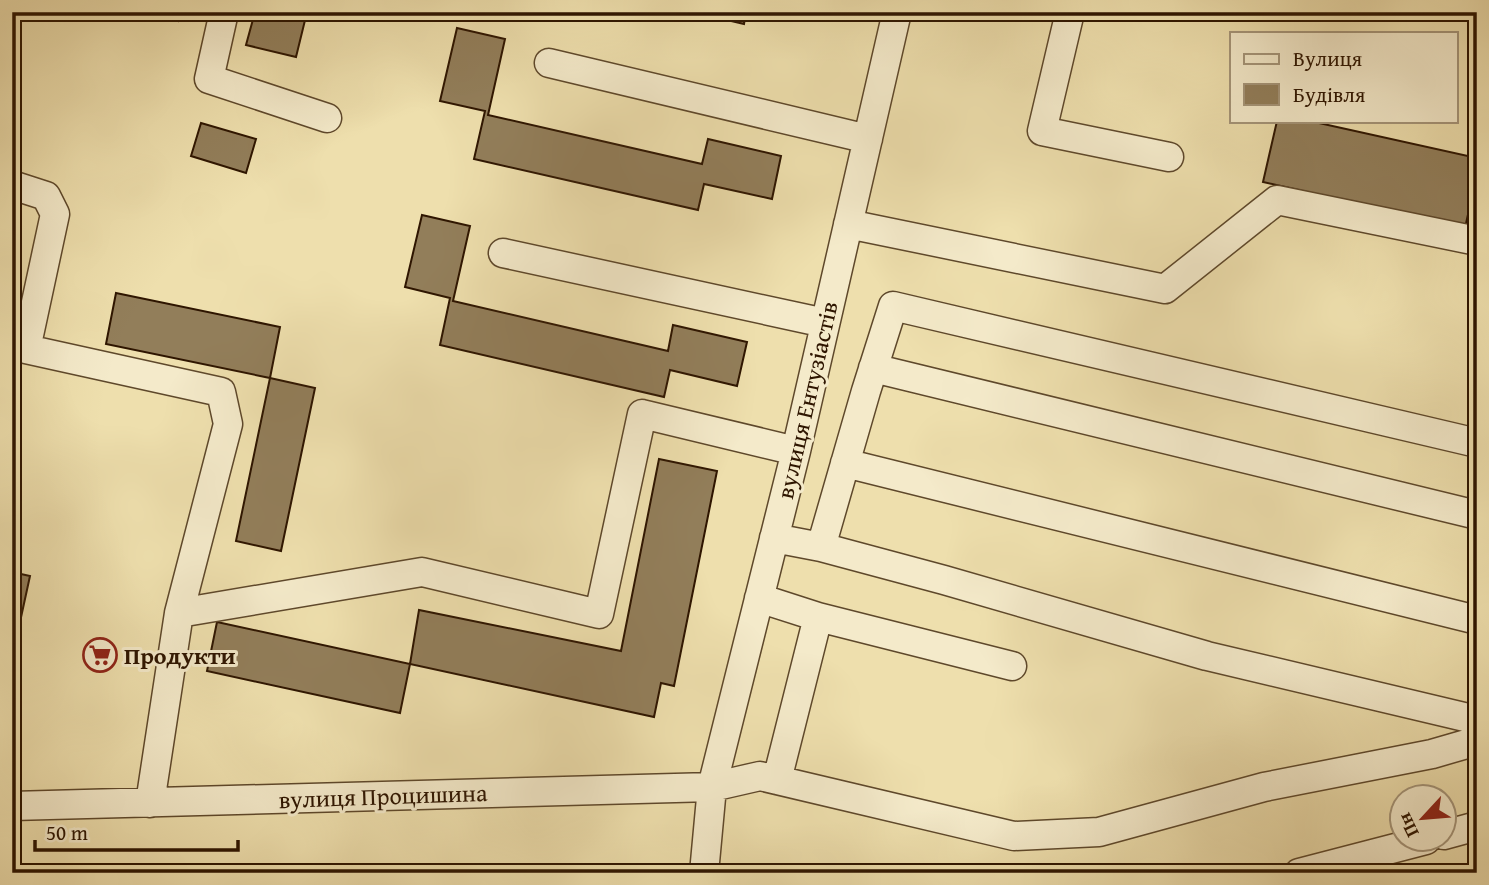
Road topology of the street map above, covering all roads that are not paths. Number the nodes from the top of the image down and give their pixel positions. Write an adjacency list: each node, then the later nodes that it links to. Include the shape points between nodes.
1 (224, 12): 5 (street, via 209,79)
2 (897, 12): 6 (street, вулиця Ентузіастів)
3 (1070, 12): 7 (street, via 1042,131)
4 (549, 63): 6 (street)
5 (327, 118)
6 (868, 139): 9 (street, вулиця Ентузіастів)
7 (1168, 157)
8 (12, 186): 21 (street, via 46,196 55,214 26,349 221,392 228,424)
9 (848, 224): 10 (street, via 1165,289 1277,200); 12 (street, вулиця Ентузіастів)
10 (1477, 241)
11 (503, 253): 12 (street)
12 (825, 323): 15 (street, вулиця Ентузіастів)
13 (873, 368): 14 (street, via 893,306); 16 (street); 17 (street)
14 (1477, 443)
15 (796, 451): 18 (street, вулиця Ентузіастів); 21 (street, via 642,414 600,614 422,572)
16 (845, 463): 19 (street); 23 (street)
17 (1477, 515)
18 (774, 538): 19 (street); 20 (street, вулиця Ентузіастів)
19 (821, 547): 25 (street, via 1207,656)
20 (759, 598): 22 (street); 28 (street, вулиця Ентузіастів)
21 (179, 613): 29 (street)
22 (818, 617): 24 (street); 27 (street)
23 (1477, 620)
24 (1013, 666)
25 (1477, 720)
26 (1477, 741): 27 (street, вулиця Процишина, via 1264,787 1099,832 1014,836)
27 (777, 780): 28 (street, вулиця Процишина, via 760,776)
28 (712, 787): 29 (street, вулиця Процишина); 34 (street, вулиця Ентузіастів)
29 (150, 803): 30 (street, вулиця Процишина)
30 (12, 806)
31 (1477, 826): 32 (street)
32 (1458, 831)
33 (1388, 849): 35 (street)
34 (704, 873)
35 (1299, 873)

